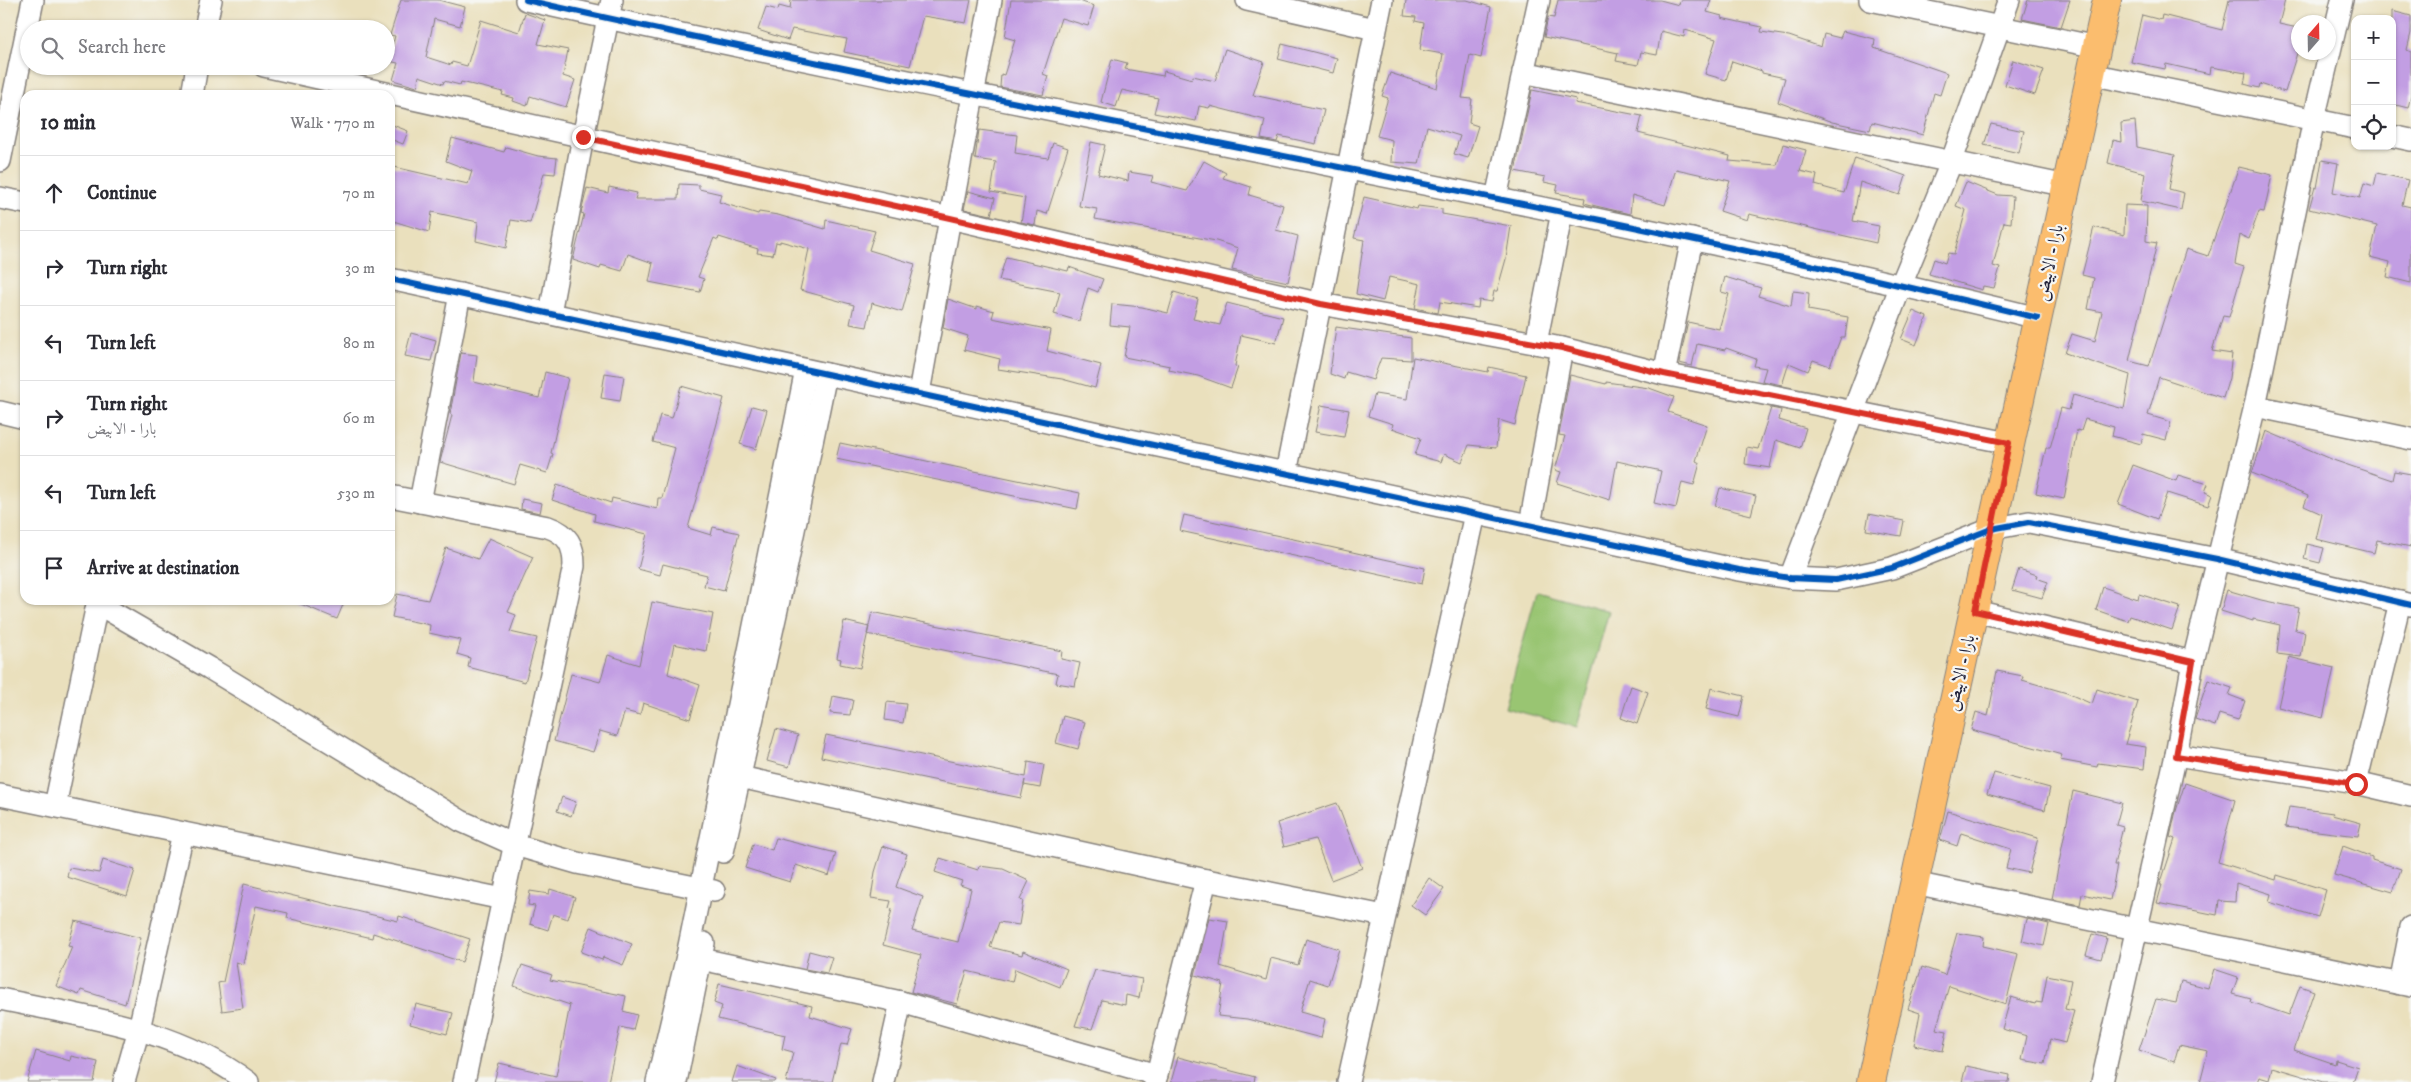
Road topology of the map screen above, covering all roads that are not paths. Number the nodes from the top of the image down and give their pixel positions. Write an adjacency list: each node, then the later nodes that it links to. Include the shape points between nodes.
1 (32, 0): 13 (street)
2 (211, 0): 14 (street)
3 (526, 0): 12 (street)
4 (991, 0): 26 (street)
5 (1247, 0): 16 (street)
6 (1382, 0): 16 (street)
7 (1539, 0): 19 (street)
8 (1870, 0): 15 (street)
9 (2008, 0): 15 (street)
10 (2107, 0): 17 (main road, بارا - الابيض)
11 (2342, 0): 27 (street)
12 (610, 9): 26 (street); 29 (street)
13 (28, 20)
14 (207, 20)
15 (1997, 27): 17 (street); 33 (street)
16 (1376, 29): 34 (street)
17 (2096, 47): 20 (main road, بارا - الابيض)
18 (20, 60): 32 (street)
19 (1523, 72): 33 (street); 37 (street)
20 (2090, 74): 27 (street); 35 (main road, بارا - الابيض)
21 (195, 75): 23 (street)
22 (304, 75): 24 (street)
23 (193, 90)
24 (372, 90)
25 (395, 95): 29 (street)
26 (973, 95): 34 (street); 40 (street)
27 (2314, 119): 28 (street); 53 (street)
28 (2351, 127)
29 (583, 137): 40 (street); 46 (street)
30 (2396, 137): 31 (street)
31 (2411, 140)
32 (0, 161)
33 (1951, 162): 35 (street); 43 (street)
34 (1348, 170): 37 (street); 45 (street)
35 (2067, 186): 47 (main road, بارا - الابيض)
36 (0, 198): 38 (street)
37 (1496, 198): 39 (street)
38 (20, 202)
39 (1562, 212): 41 (street); 48 (street)
40 (950, 218): 45 (street); 52 (street)
41 (1692, 239): 43 (street); 51 (street)
42 (395, 280): 44 (street)
43 (1901, 285): 47 (street); 54 (street)
44 (460, 294): 46 (street); 61 (street)
45 (1321, 304): 48 (street); 59 (street)
46 (550, 313): 50 (street)
47 (2038, 318): 58 (main road, بارا - الابيض)
48 (1536, 343): 49 (street)
49 (1562, 348): 51 (street); 63 (street)
50 (816, 372): 52 (street); 73 (street, via 786,569); 82 (street)
51 (1664, 374): 54 (street)
52 (919, 393): 59 (street)
53 (2255, 406): 57 (street); 65 (street)
54 (1854, 411): 58 (street); 66 (street)
55 (0, 412): 56 (street)
56 (20, 417)
57 (2411, 439)
58 (2009, 443): 64 (main road, بارا - الابيض)
59 (1286, 473): 62 (street)
60 (395, 497): 61 (street)
61 (420, 502): 79 (street, via 548,527 569,539 574,551 574,566)
62 (1475, 514): 63 (street); 84 (street)
63 (1530, 525): 66 (street)
64 (1991, 529): 65 (street, via 2029,522); 66 (street, via 1892,568 1836,580); 70 (main road, بارا - الابيض)
65 (2217, 559): 67 (street); 71 (street)
66 (1790, 578)
67 (2405, 604): 74 (street)
68 (97, 605): 77 (street)
69 (103, 605): 79 (street, via 461,821)
70 (1975, 611): 71 (street); 81 (main road, بارا - الابيض)
71 (2193, 662): 72 (street)
72 (2176, 756): 74 (street); 86 (street)
73 (740, 777): 80 (street); 82 (street)
74 (2356, 784): 76 (street)
75 (0, 795): 77 (street)
76 (2411, 796)
77 (55, 806): 78 (street)
78 (183, 833): 83 (street); 91 (street)
79 (515, 845): 82 (street, via 577,863); 83 (street)
80 (1206, 880): 84 (street); 92 (street)
81 (1914, 883): 86 (street); 101 (main road, بارا - الابيض)
82 (707, 890): 87 (street)
83 (503, 900): 96 (street)
84 (1384, 916): 100 (street)
85 (2411, 928): 88 (street)
86 (2137, 930): 88 (street); 93 (street)
87 (694, 957): 90 (street); 97 (street); 98 (street)
88 (2405, 985)
89 (0, 999): 91 (street)
90 (900, 1002): 92 (street); 99 (street)
91 (140, 1029): 94 (street); 95 (street, via 203,1054)
92 (1156, 1079)
93 (2109, 1081)
94 (124, 1082)
95 (248, 1082)
96 (464, 1082)
97 (657, 1082)
98 (676, 1082)
99 (883, 1082)
100 (1348, 1082)
101 (1871, 1082)

